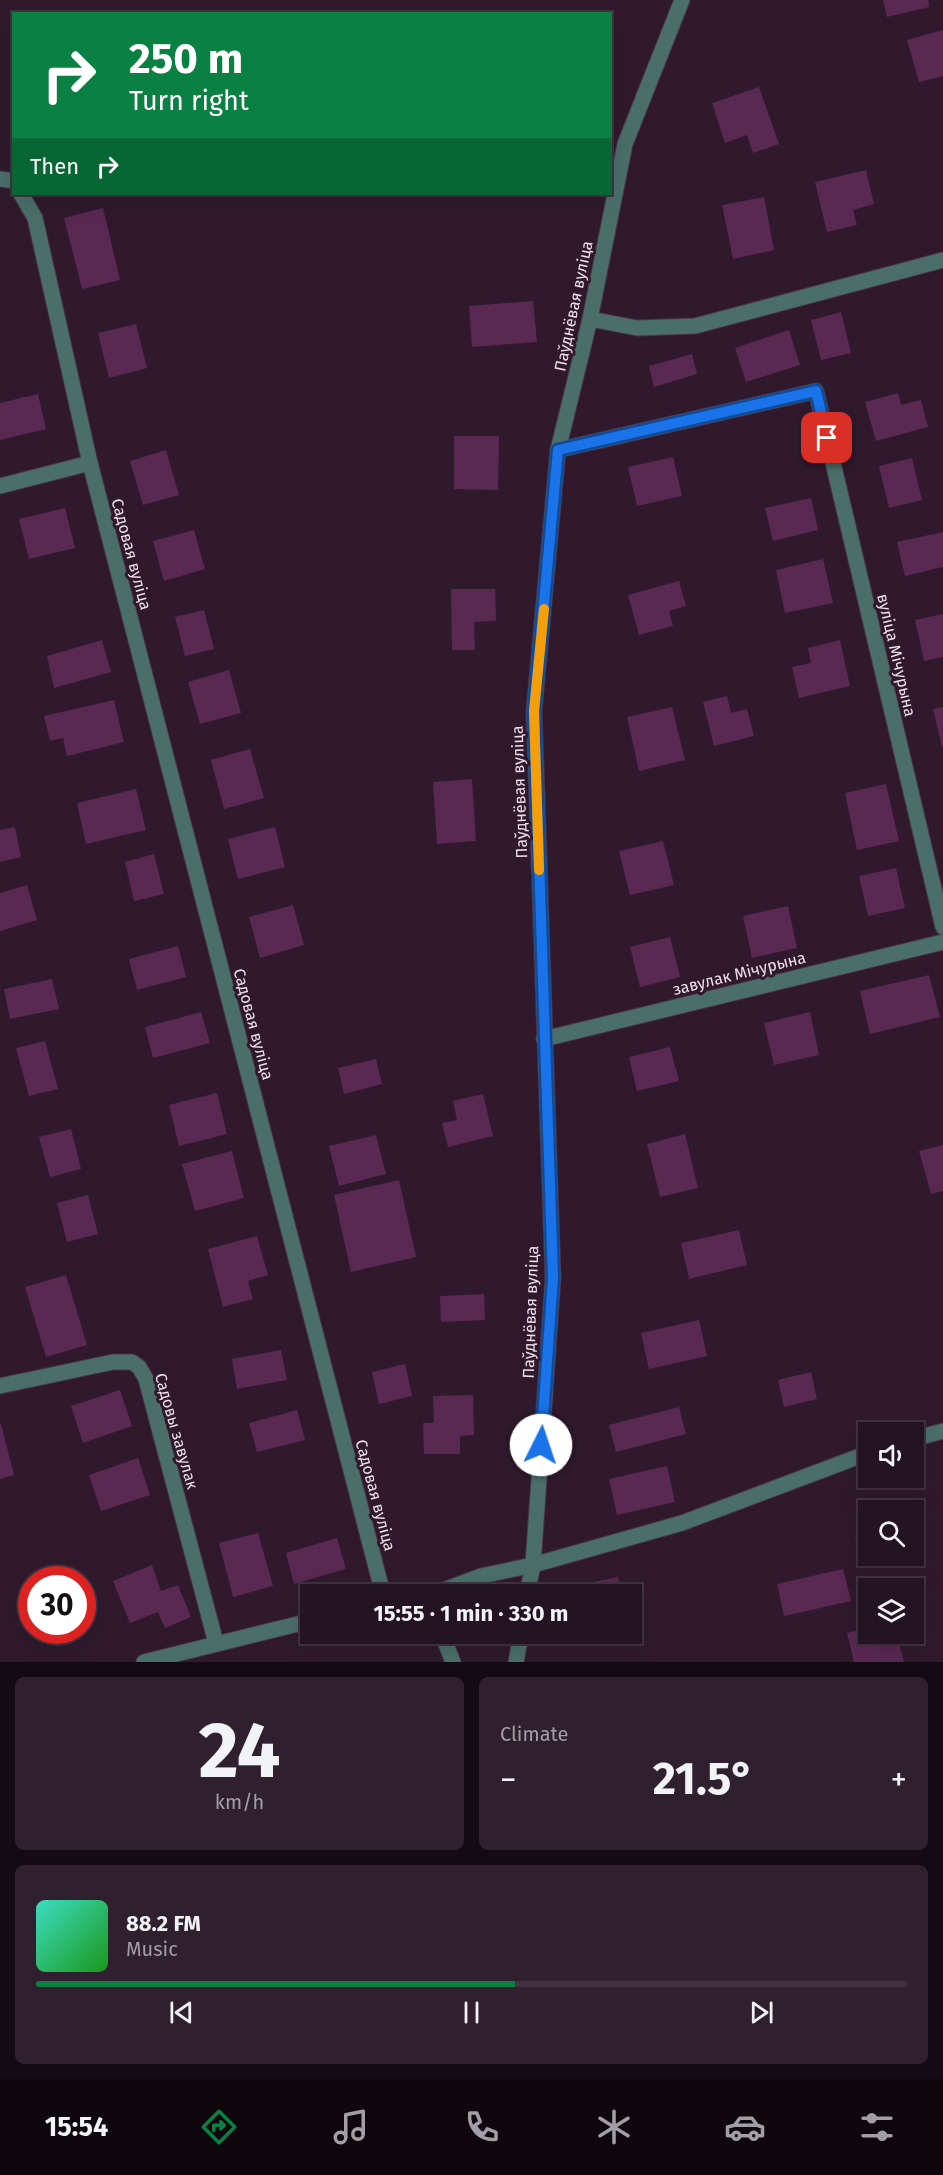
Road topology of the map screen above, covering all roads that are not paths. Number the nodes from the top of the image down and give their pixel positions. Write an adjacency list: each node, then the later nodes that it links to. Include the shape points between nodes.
1 (682, 0): 4 (street, Паўднёвая вуліца, via 625,144)
2 (22, 195): 6 (street, Садовая вуліца, via 35,218)
3 (943, 260): 4 (street, via 695,326 637,327)
4 (590, 319): 5 (street, Паўднёвая вуліца)
5 (558, 450): 8 (street, вуліца Мічурына, via 816,391); 10 (street, Паўднёвая вуліца, via 534,711)
6 (90, 463): 7 (street); 16 (street, Садовая вуліца)
7 (0, 486)
8 (943, 927)
9 (943, 942): 10 (street, завулак Мічурына)
10 (544, 1039): 15 (street, Паўднёвая вуліца, via 553,1278)
11 (0, 1386): 20 (street, Садовы завулак, via 112,1362 132,1362 140,1367)
12 (943, 1431): 13 (street)
13 (924, 1436)
14 (858, 1457): 15 (street, via 682,1523)
15 (532, 1565): 17 (street); 18 (street, Паўднёвая вуліца)
16 (380, 1584)
17 (460, 1584)
18 (529, 1584)
19 (300, 1623): 20 (street)
20 (216, 1643): 23 (street)
21 (446, 1644): 24 (street)
22 (519, 1644): 25 (street)
23 (144, 1662)
24 (453, 1662)
25 (516, 1662)

